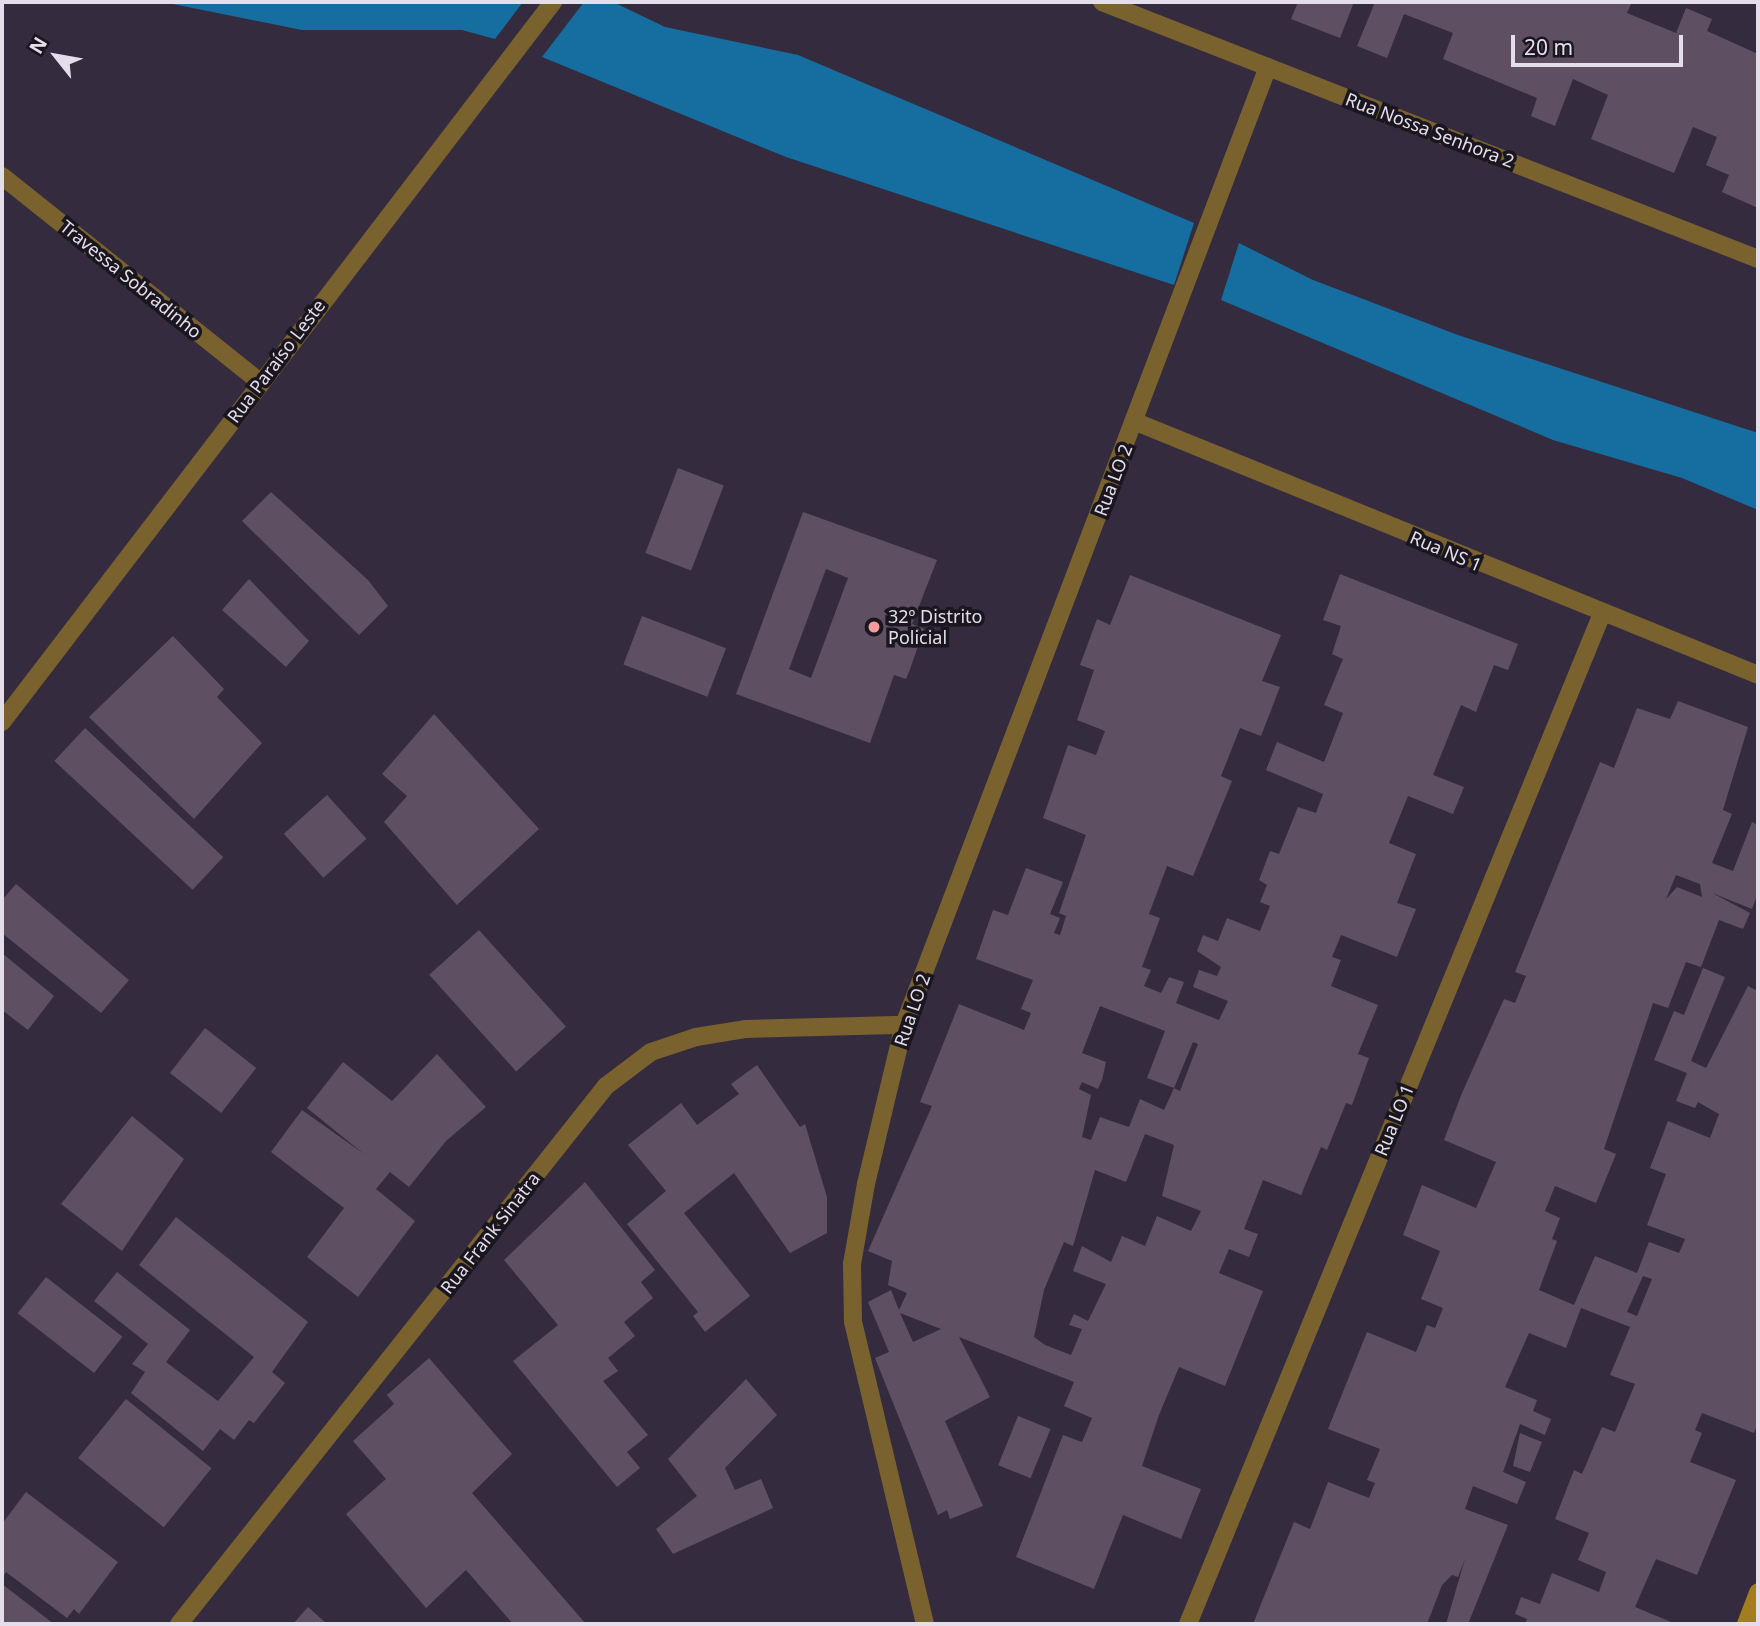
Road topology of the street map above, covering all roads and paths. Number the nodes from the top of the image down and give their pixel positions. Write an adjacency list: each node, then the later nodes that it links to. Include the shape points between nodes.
1 (553, 2): 6 (street, Rua Paraíso Leste)
2 (1102, 2): 3 (street, Rua Nossa Senhora 2)
3 (1268, 67): 5 (street, Rua Nossa Senhora 2); 7 (street, Rua LO 2)
4 (2, 176): 6 (street, Travessa Sobradinho)
5 (1758, 259)
6 (260, 382): 10 (street, Rua Paraíso Leste)
7 (1136, 422): 8 (street, Rua NS 1); 11 (street, Rua LO 2)
8 (1601, 615): 9 (street, Rua NS 1); 15 (street, Rua LO 1)
9 (1758, 675)
10 (2, 722)
11 (904, 1025): 13 (street, Rua Frank Sinatra, via 746,1029 695,1037 651,1052 606,1086); 14 (street, Rua LO 2, via 852,1264 853,1322)
12 (1758, 1592): 16 (street)
13 (179, 1624)
14 (925, 1624)
15 (1188, 1624)
16 (1746, 1624)

